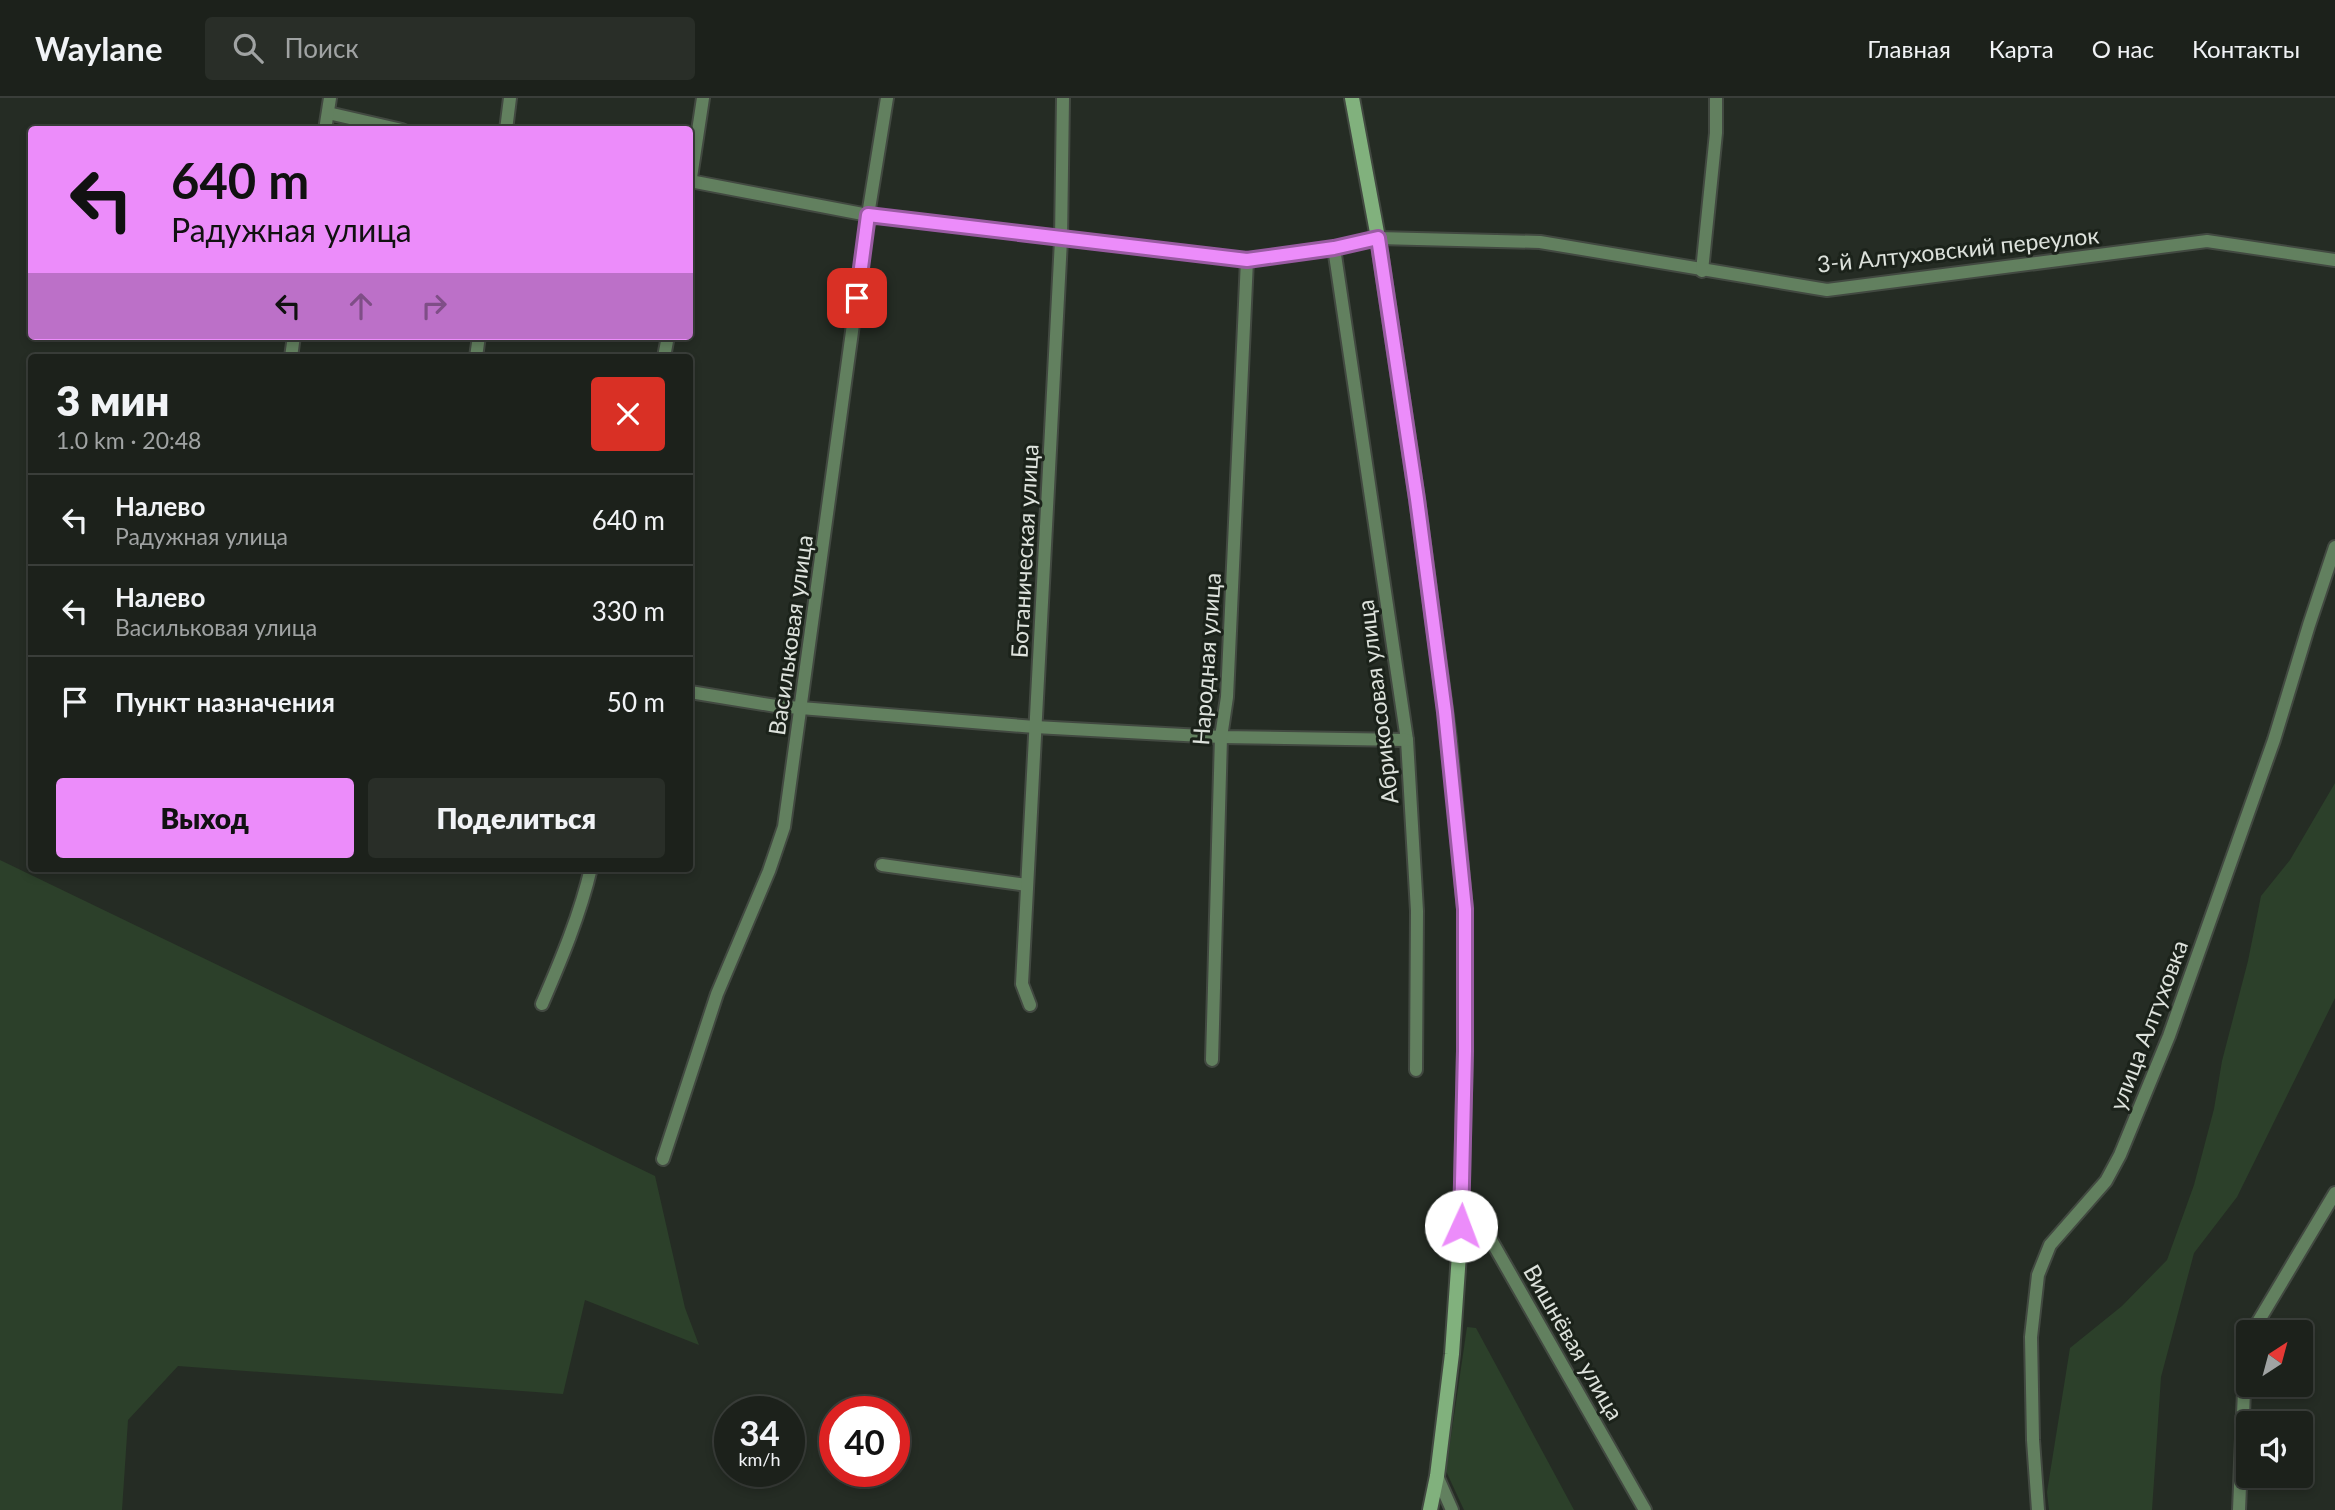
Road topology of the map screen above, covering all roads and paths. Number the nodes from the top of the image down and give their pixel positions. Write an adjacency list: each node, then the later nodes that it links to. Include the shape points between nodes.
1 (330, 98): 8 (street)
2 (510, 98): 11 (street)
3 (702, 98): 12 (street)
4 (887, 98): 14 (street, Васильковая улица)
5 (1063, 98): 16 (street, Ботаническая улица)
6 (1352, 98): 15 (street)
7 (1716, 98): 20 (street)
8 (328, 113): 9 (street); 10 (street)
9 (326, 126)
10 (385, 126)
11 (506, 126)
12 (693, 161)
13 (693, 183): 14 (street, 3-й Алтуховский переулок)
14 (868, 215): 16 (street, 3-й Алтуховский переулок); 23 (street, Васильковая улица)
15 (1378, 238): 17 (street, 3-й Алтуховский переулок); 20 (street, 3-й Алтуховский переулок, via 1539,242); 36 (street, via 1445,712 1465,909)
16 (1061, 240): 18 (street, 3-й Алтуховский переулок); 24 (street, Ботаническая улица)
17 (1334, 248): 18 (street, 3-й Алтуховский переулок); 26 (street, Абрикосовая улица)
18 (1247, 260): 25 (street, Народная улица)
19 (2335, 260): 20 (street, 3-й Алтуховский переулок, via 2207,241 1827,290)
20 (1702, 271)
21 (2335, 547): 43 (street, улица Алтуховка, via 2274,740 2169,1036 2106,1181 2050,1245 2038,1275 2031,1337)
22 (693, 692): 23 (street)
23 (801, 708): 24 (street); 34 (street, Васильковая улица, via 784,827 717,994)
24 (1035, 727): 25 (street); 29 (street, Ботаническая улица)
25 (1222, 737): 26 (street); 32 (street, Народная улица)
26 (1407, 740): 33 (street, Абрикосовая улица, via 1417,911)
27 (881, 865): 29 (street)
28 (590, 872): 30 (street)
29 (1027, 884): 31 (street, Ботаническая улица, via 1022,984)
30 (542, 1004)
31 (1030, 1006)
32 (1212, 1060)
33 (1416, 1070)
34 (663, 1159)
35 (2335, 1193): 37 (street)
36 (1462, 1198): 39 (street, via 1452,1354); 42 (street, Вишнёвая улица, via 1483,1226)
37 (2259, 1320)
38 (2244, 1397): 44 (street)
39 (1437, 1476): 40 (street); 41 (street)
40 (1430, 1510)
41 (1452, 1510)
42 (1645, 1510)
43 (2038, 1510)
44 (2239, 1510)

